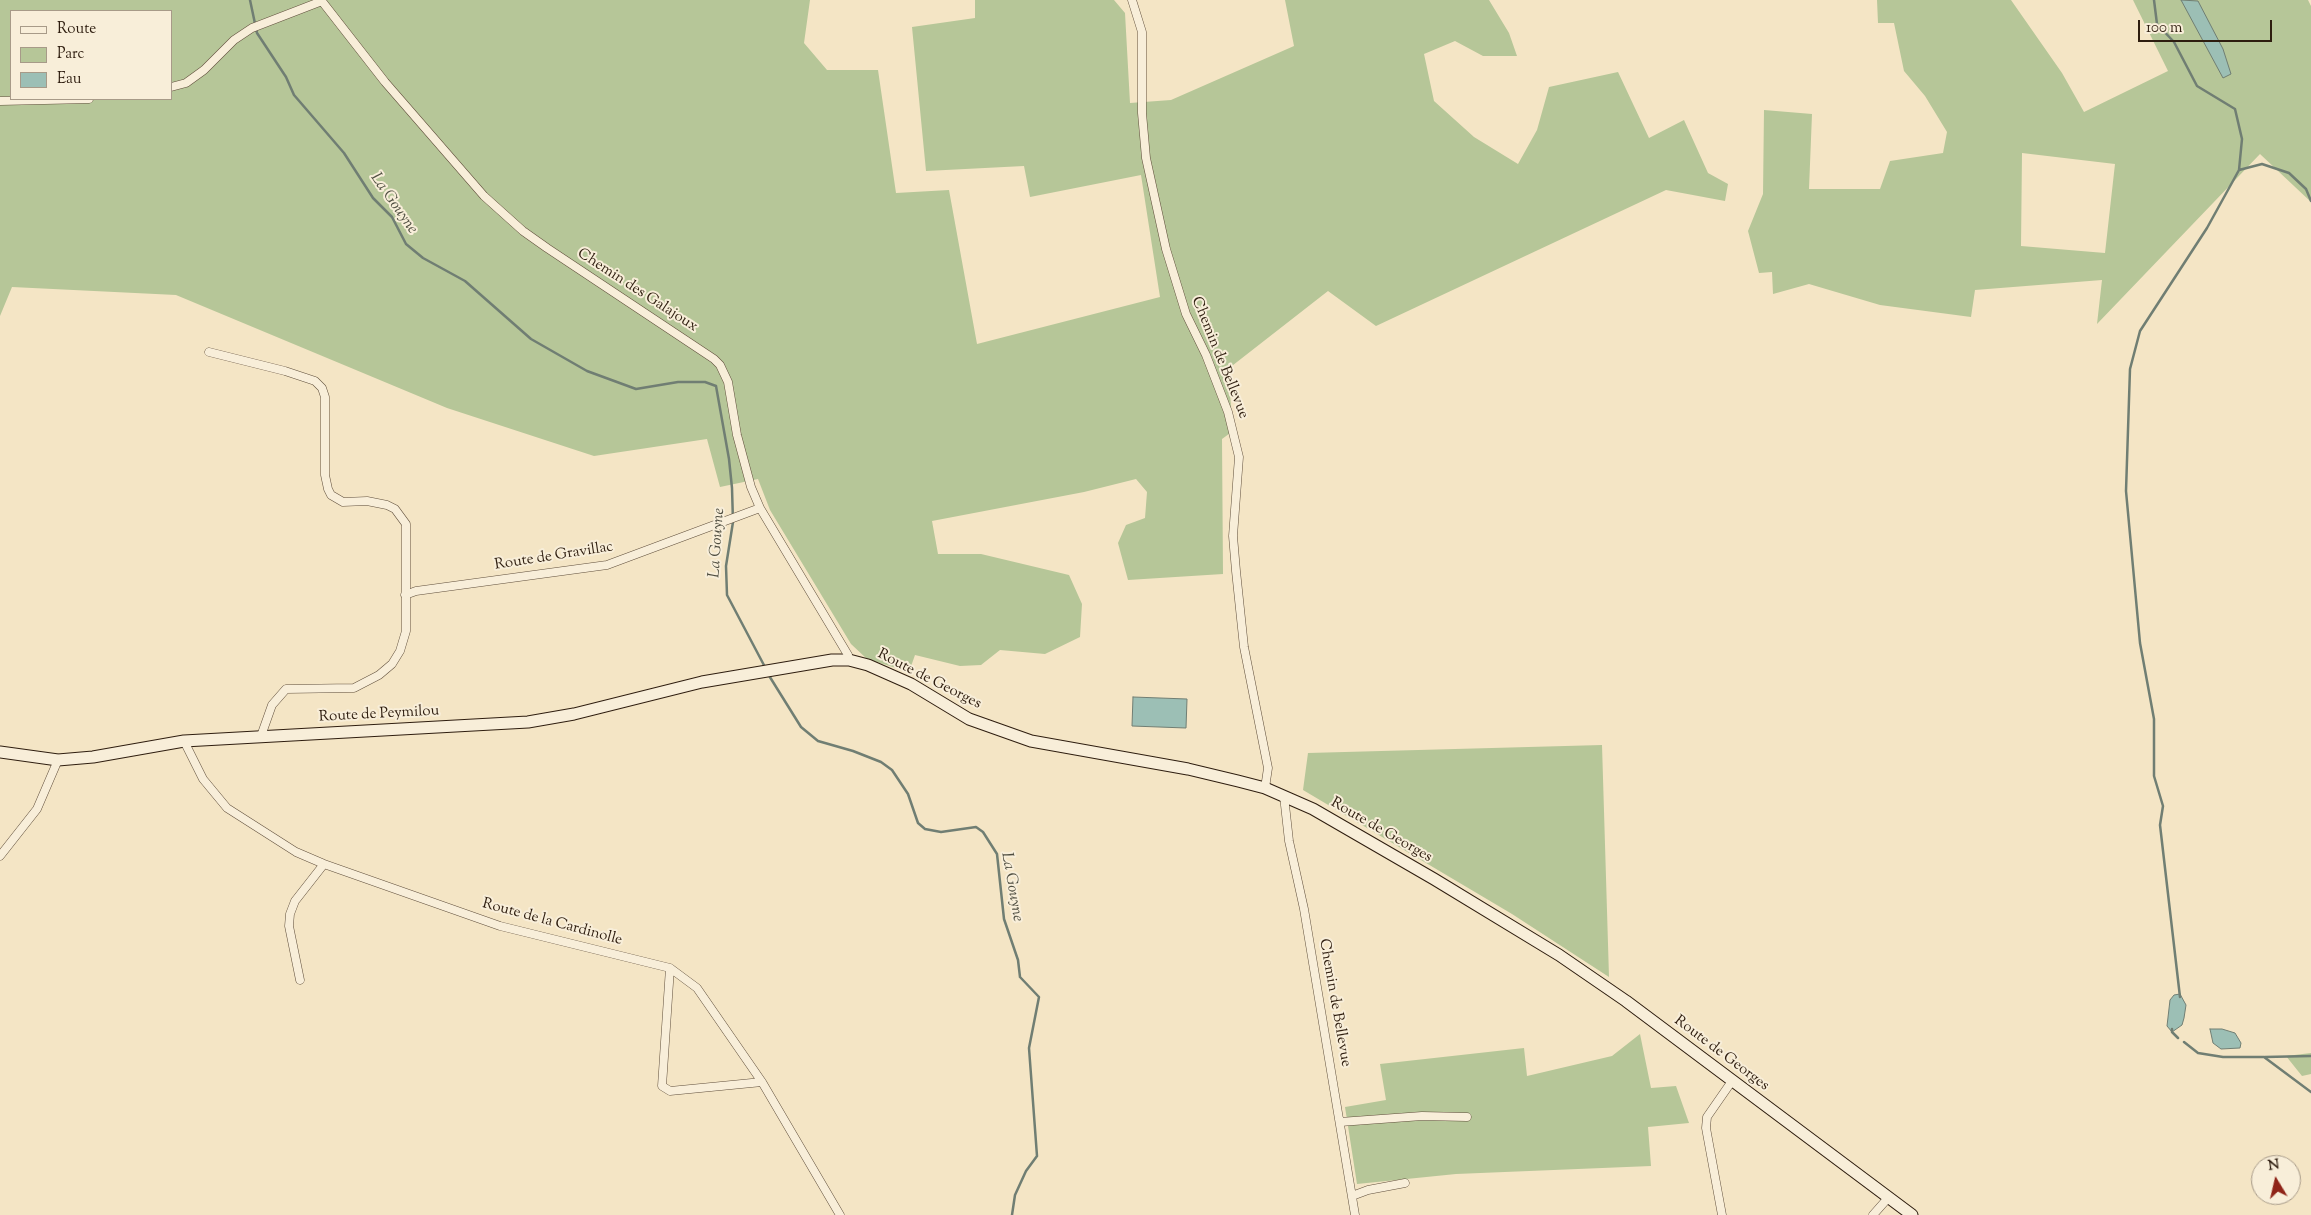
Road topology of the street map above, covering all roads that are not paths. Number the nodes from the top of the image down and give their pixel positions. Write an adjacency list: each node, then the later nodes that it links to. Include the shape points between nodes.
1 (1132, 0): 15 (street, Chemin de Bellevue, via 1142,32 1142,113 1146,158 1166,249 1186,314 1228,412 1239,457 1233,536 1244,647 1268,768)
2 (321, 1): 3 (street, via 256,26 234,40 186,83); 7 (street, Chemin des Galajoux, via 385,82 490,202 546,248 714,358 728,382 737,435)
3 (172, 86)
4 (44, 100): 5 (street)
5 (0, 101)
6 (209, 352): 8 (street, via 286,371 315,381 322,388 328,489 337,500 378,502 395,509 401,516 406,528)
7 (760, 508): 8 (street, Route de Gravillac, via 607,565); 9 (street, Chemin des Galajoux)
8 (405, 595): 11 (street, via 406,631 392,664 354,688 286,689 272,704)
9 (849, 660): 10 (street, Route de Georges); 15 (street, Route de Georges, via 911,684 969,719 1030,741 1188,769)
10 (757, 672): 11 (street, Route de Peymilou, via 528,722)
11 (260, 736): 12 (street, Route de Peymilou)
12 (184, 741): 14 (street, Route de Peymilou); 18 (street, Route de la Cardinolle, via 204,780 227,808 296,852)
13 (0, 752): 14 (street, Route de Peymilou)
14 (58, 760): 17 (street, via 38,810)
15 (1265, 788): 16 (street, Route de Georges)
16 (1284, 796): 21 (street, Route de Georges, via 1313,809 1434,879 1559,956 1626,1001); 24 (street, Chemin de Bellevue, via 1289,841 1304,909)
17 (0, 856)
18 (324, 864): 19 (street, Route de la Cardinolle, via 500,926); 20 (street, via 295,902 289,920)
19 (670, 968): 22 (street, Route de la Cardinolle, via 697,988); 22 (street, via 662,1086 670,1091)
20 (300, 980)
21 (1732, 1081): 27 (street, Route de Georges); 30 (street, via 1707,1117 1706,1128)
22 (762, 1082): 28 (street, Route de la Cardinolle)
23 (1467, 1117): 24 (street, via 1422,1116)
24 (1340, 1122): 26 (street, Chemin de Bellevue)
25 (1405, 1183): 26 (street)
26 (1352, 1196): 29 (street, Chemin de Bellevue)
27 (1888, 1198): 31 (street); 32 (street, Route de Georges)
28 (840, 1215)
29 (1355, 1215)
30 (1722, 1215)
31 (1873, 1215)
32 (1912, 1215)

